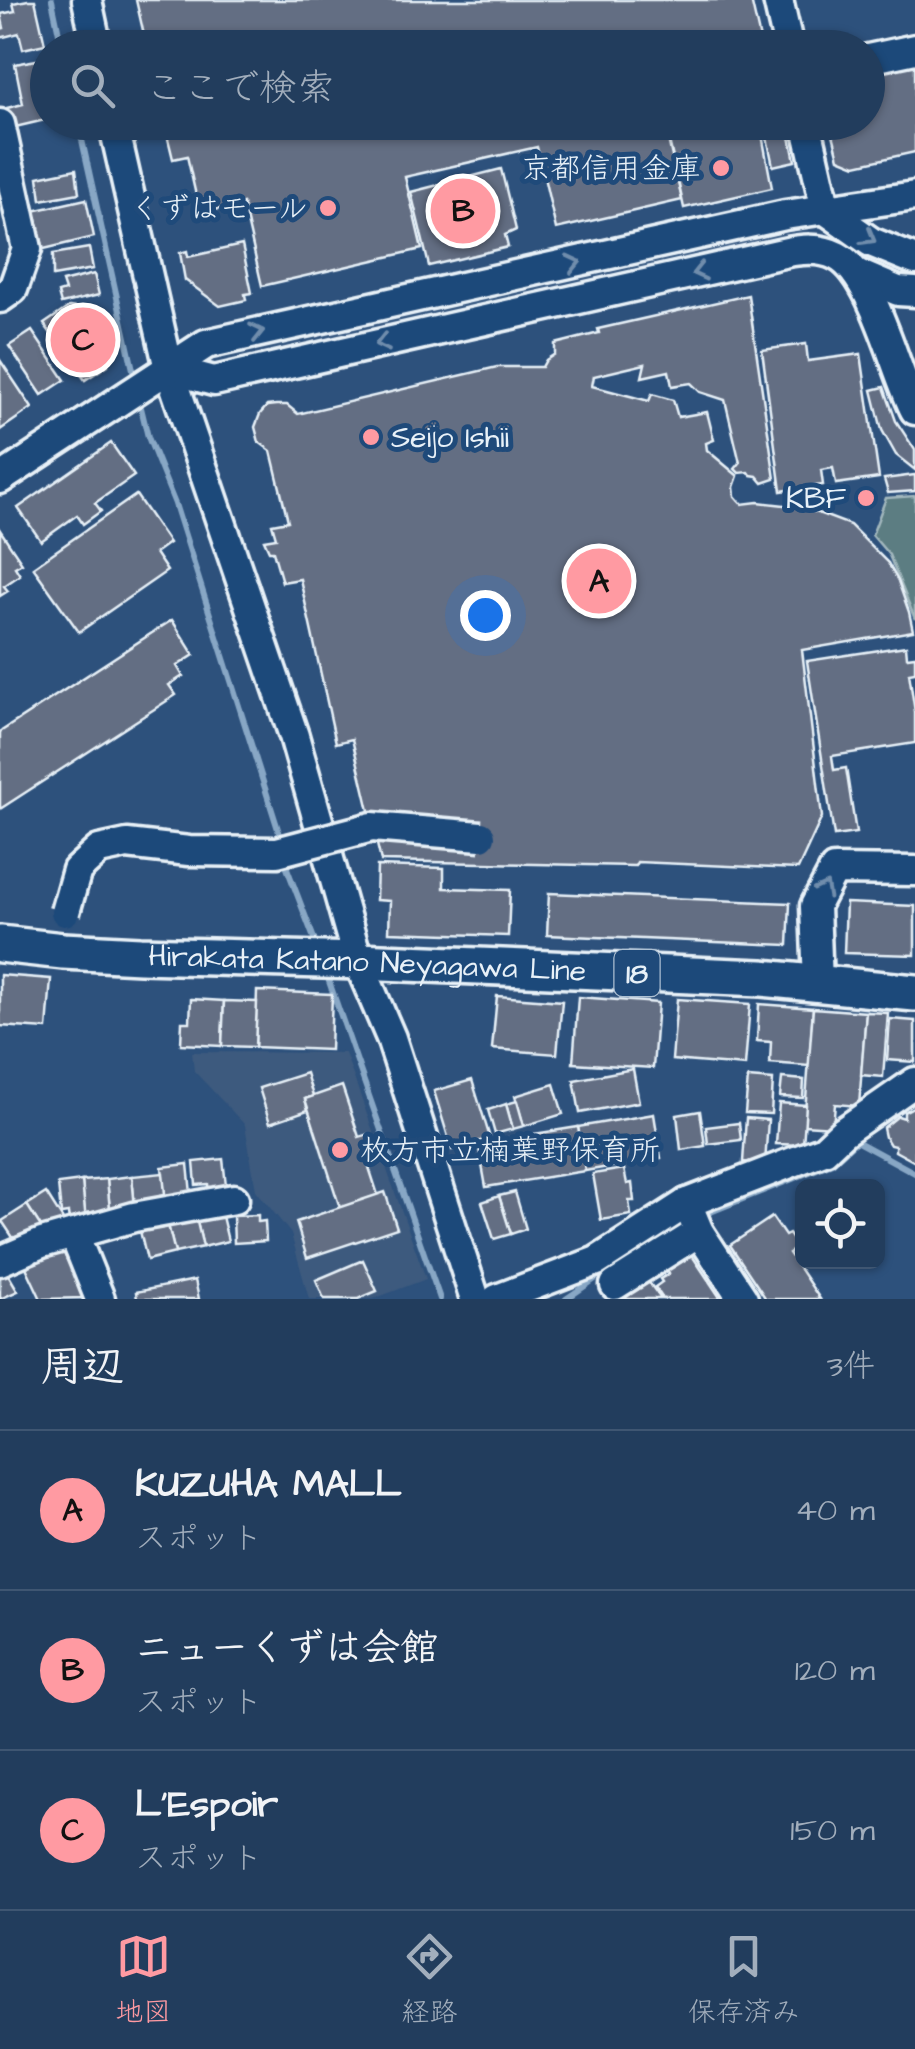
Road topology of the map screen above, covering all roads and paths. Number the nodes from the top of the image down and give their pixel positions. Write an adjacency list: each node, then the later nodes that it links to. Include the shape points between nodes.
1 (87, 0): 3 (street)
2 (778, 0): 4 (street)
3 (93, 30)
4 (785, 30)
5 (915, 49): 6 (street)
6 (885, 55)
7 (2, 139): 15 (street, via 27,250 13,289)
8 (117, 140): 16 (street)
9 (810, 140): 11 (street)
10 (915, 196): 11 (street)
11 (826, 210): 12 (street, one-way to 12, via 871,242); 16 (street, one-way to 11, via 206,344)
12 (915, 260)
13 (856, 273): 14 (street); 16 (street, one-way to 16, via 819,249 794,251 214,381); 17 (street)
14 (915, 292)
15 (0, 298)
16 (168, 369): 18 (street); 23 (street, via 294,736)
17 (915, 410)
18 (0, 479)
19 (481, 836): 22 (street, bridge, via 372,827 277,852 127,844 98,850 77,870)
20 (915, 871): 24 (street, one-way to 20, via 815,906 834,870)
21 (0, 944): 22 (main road, Hirakata Katano Neyagawa Line / 18)
22 (63, 950): 23 (main road, Hirakata Katano Neyagawa Line / 18)
23 (358, 961): 24 (main road, Hirakata Katano Neyagawa Line / 18); 35 (street, via 390,1038)
24 (818, 984): 25 (main road, Hirakata Katano Neyagawa Line / 18)
25 (915, 993)
26 (915, 1082): 28 (street, via 824,1150)
27 (234, 1199): 30 (street)
28 (687, 1203): 29 (street); 32 (street)
29 (698, 1232): 33 (street); 37 (street)
30 (74, 1234): 31 (street); 34 (street)
31 (0, 1261)
32 (598, 1261): 33 (street); 36 (street)
33 (605, 1292)
34 (100, 1299)
35 (475, 1299)
36 (497, 1299)
37 (743, 1299)

